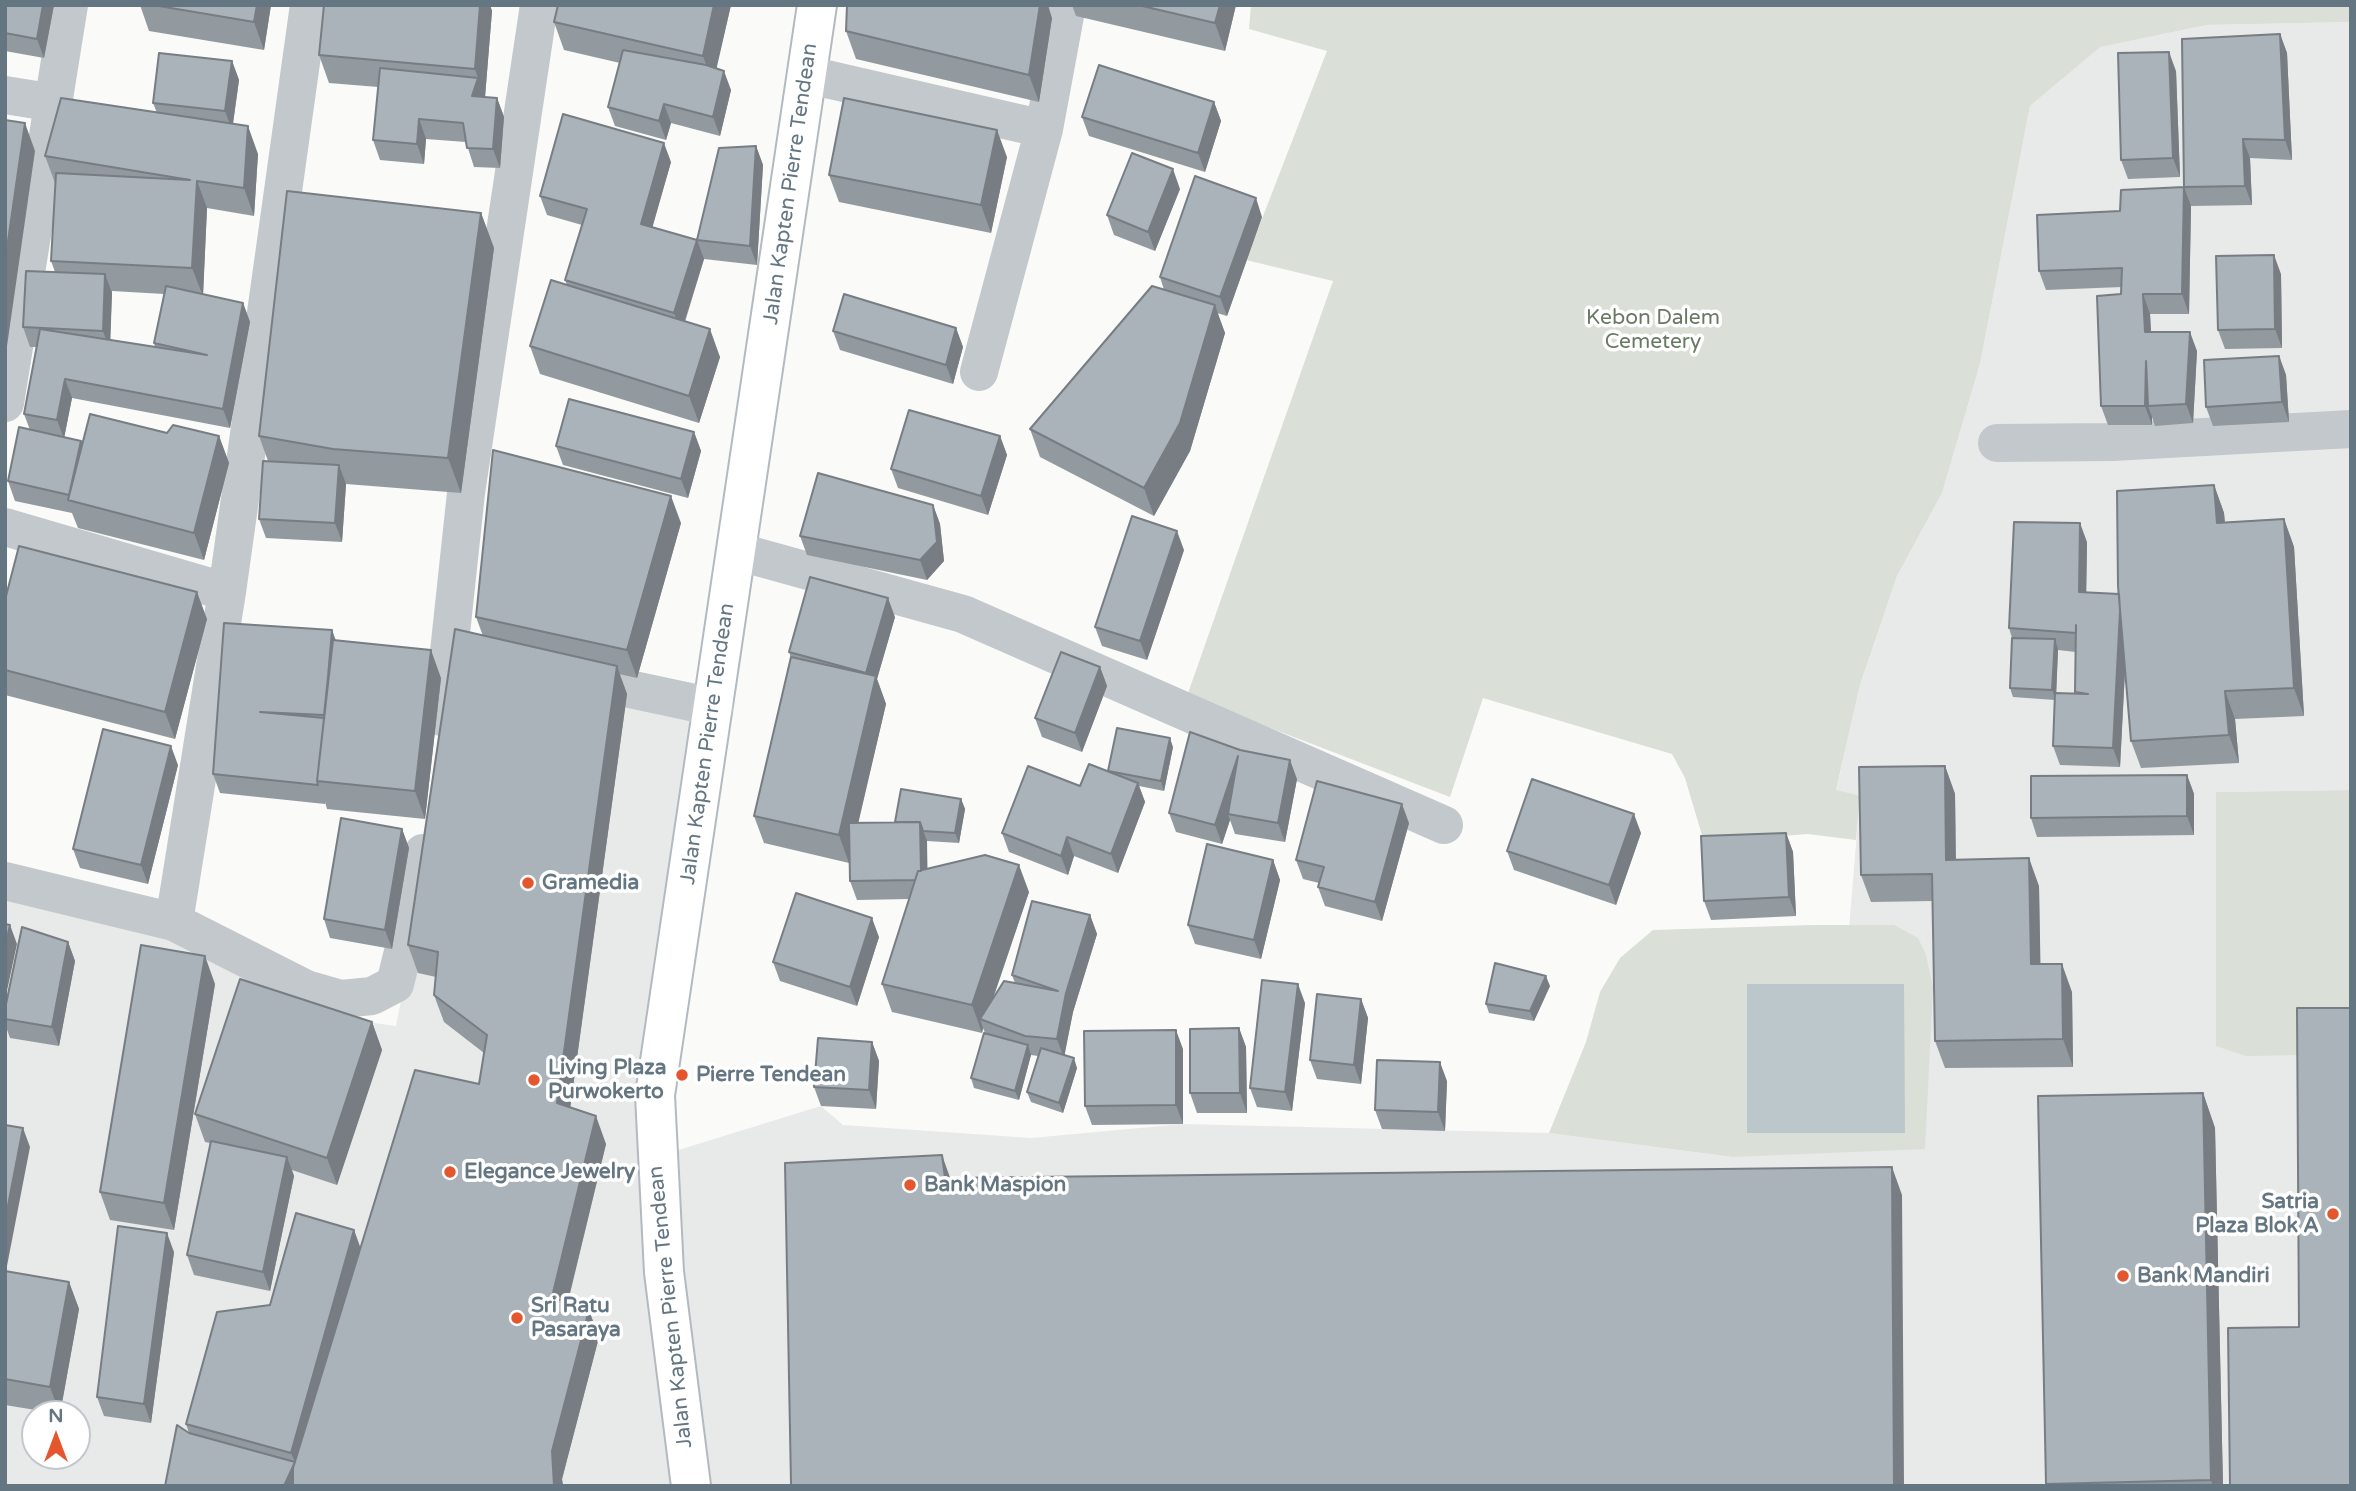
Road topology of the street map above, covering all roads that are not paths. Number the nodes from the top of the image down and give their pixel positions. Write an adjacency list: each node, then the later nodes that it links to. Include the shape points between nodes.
1 (69, 5): 8 (street)
2 (309, 5): 16 (street)
3 (539, 5): 19 (street, via 466,492 464,654)
4 (817, 5): 6 (main road, Jalan Kapten Pierre Tendean)
5 (1067, 5): 9 (street)
6 (808, 75): 9 (street); 15 (main road, Jalan Kapten Pierre Tendean)
7 (5, 94): 8 (street)
8 (55, 103): 11 (street)
9 (1044, 129): 10 (street)
10 (979, 372)
11 (5, 403)
12 (2351, 429): 13 (street, via 2112,442)
13 (1997, 443)
14 (5, 527): 16 (street)
15 (736, 551): 18 (main road, Jalan Kapten Pierre Tendean); 21 (street, via 963,614)
16 (228, 592): 23 (street)
17 (544, 671): 18 (street)
18 (714, 707): 24 (main road, Jalan Kapten Pierre Tendean, via 655,1095 664,1272)
19 (438, 750)
20 (428, 816): 23 (street, via 417,895 395,984 372,996 341,999 306,989)
21 (1444, 825)
22 (5, 881): 23 (street)
23 (174, 922)
24 (691, 1486)

